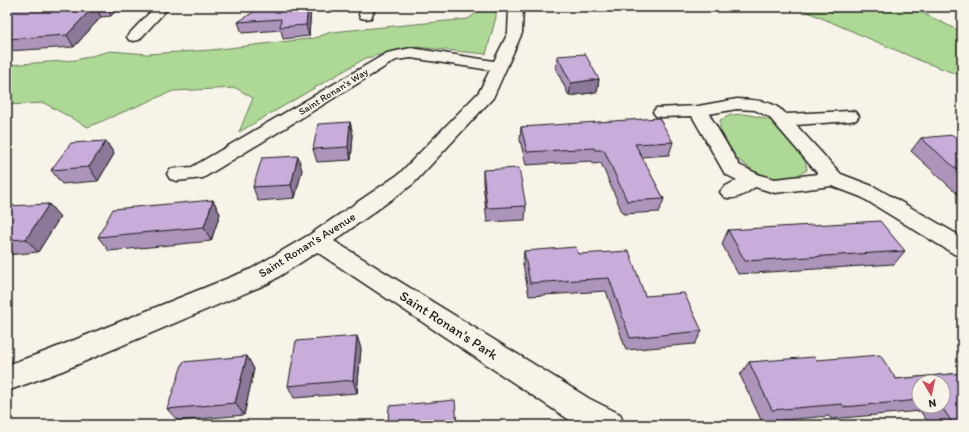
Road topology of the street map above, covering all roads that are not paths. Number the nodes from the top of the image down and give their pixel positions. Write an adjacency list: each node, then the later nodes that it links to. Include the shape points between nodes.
1 (162, 7): 5 (street)
2 (516, 7): 6 (street, Saint Ronan's Avenue, via 515,32)
3 (959, 7): 4 (street)
4 (962, 8)
5 (134, 37)
6 (500, 67): 11 (street, Saint Ronan's Way, via 411,53 392,56 196,173); 15 (street, Saint Ronan's Avenue, via 487,94 406,179)
7 (698, 111): 8 (street); 10 (street, via 737,104 758,105); 13 (street, via 732,169)
8 (662, 112)
9 (850, 116): 10 (street)
10 (783, 120): 12 (street)
11 (177, 174)
12 (834, 179): 13 (street, via 775,186); 16 (street, via 868,192)
13 (753, 180): 14 (street)
14 (731, 192)
15 (317, 241): 17 (street, Saint Ronan's Avenue, via 260,276); 18 (street, Saint Ronan's Park)
16 (962, 248)
17 (7, 378)
18 (577, 417): 19 (street, Saint Ronan's Park)
19 (609, 425)

